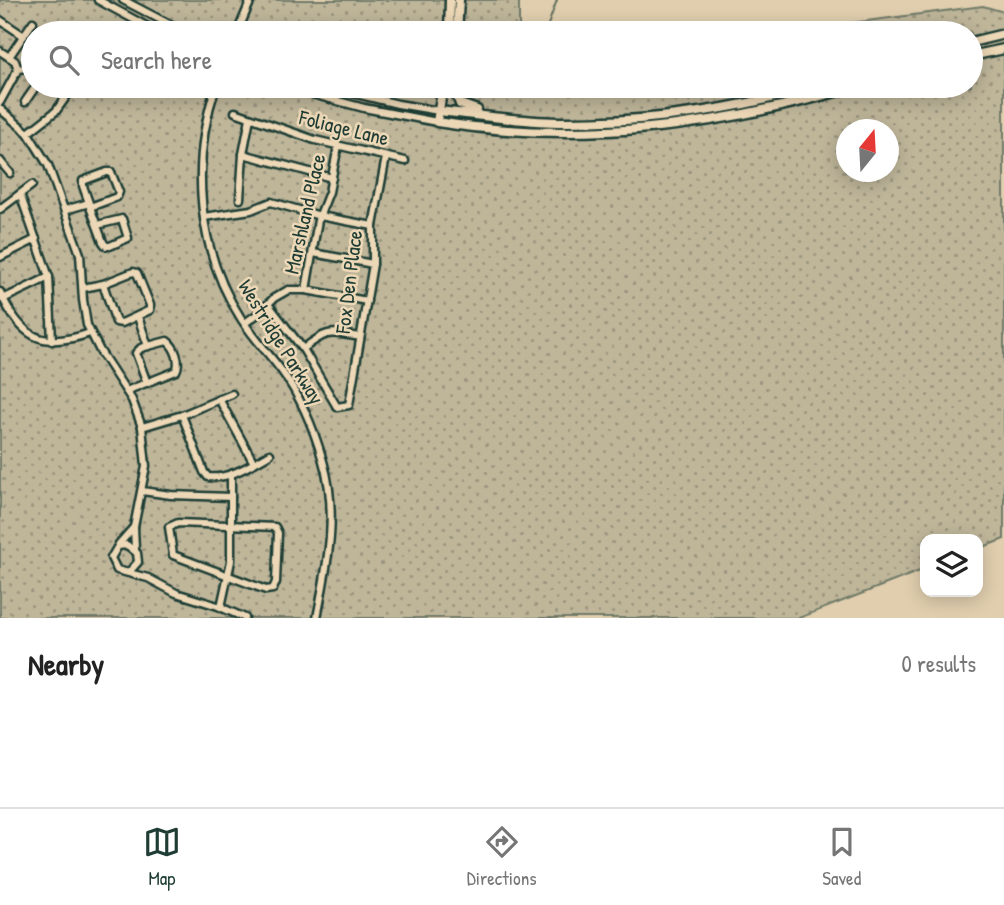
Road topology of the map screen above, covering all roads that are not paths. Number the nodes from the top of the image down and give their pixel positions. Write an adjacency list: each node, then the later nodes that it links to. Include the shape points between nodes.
1 (98, 0): 7 (street)
2 (123, 0): 8 (street)
3 (251, 0): 9 (street)
4 (450, 0): 10 (main road)
5 (459, 0): 11 (main road)
6 (0, 20): 12 (street)
7 (137, 21)
8 (163, 21)
9 (242, 21)
10 (449, 21)
11 (458, 21)
12 (21, 34)
13 (1004, 34): 15 (main road)
14 (21, 39): 18 (street)
15 (983, 39)
16 (1004, 49): 17 (main road)
17 (983, 53)
18 (5, 54): 19 (street); 20 (street)
19 (0, 63)
20 (19, 69): 31 (street)
21 (28, 98): 32 (street)
22 (66, 98): 39 (street)
23 (213, 98): 54 (street, Westridge Parkway, via 201,161)
24 (327, 98): 38 (street)
25 (373, 98): 34 (street)
26 (443, 98): 34 (main road)
27 (449, 98): 34 (main road)
28 (458, 98): 36 (main road, via 460,104)
29 (771, 98): 36 (main road, via 670,116 565,122)
30 (810, 98): 38 (main road, via 744,115 658,128 547,132)
31 (0, 102)
32 (25, 102)
33 (0, 109): 39 (street)
34 (444, 111): 36 (main road); 38 (main road)
35 (235, 112): 37 (street, Foliage Lane)
36 (496, 117)
37 (250, 118): 40 (street, Foliage Lane); 41 (street)
38 (441, 123)
39 (29, 133): 52 (street, via 48,165)
40 (338, 146): 42 (street, Foliage Lane); 46 (street, Marshland Place)
41 (243, 154): 46 (street); 49 (street)
42 (386, 157): 44 (street, Foliage Lane); 56 (street, Fox Den Place)
43 (0, 161): 45 (street)
44 (405, 161)
45 (10, 173)
46 (332, 178): 53 (street, Marshland Place)
47 (32, 185): 48 (street)
48 (20, 194): 51 (street); 57 (street)
49 (240, 199)
50 (90, 205): 50 (street, via 118,195 111,172 83,181); 52 (street); 55 (street)
51 (0, 209)
52 (65, 210): 63 (street, via 80,254)
53 (320, 216): 54 (street, via 271,202); 56 (street); 58 (street, Marshland Place)
54 (204, 217): 70 (street, Westridge Parkway, via 219,273)
55 (97, 225): 55 (street, via 106,246 128,238 122,219)
56 (373, 226): 60 (street, Fox Den Place)
57 (36, 239): 59 (street); 61 (street)
58 (313, 253): 60 (street); 64 (street, Marshland Place)
59 (0, 257)
60 (373, 264): 67 (street, Fox Den Place)
61 (49, 277): 66 (street); 73 (street)
62 (103, 284): 63 (street); 69 (street, via 114,320 122,323); 69 (street, via 137,272 151,308)
63 (83, 288): 71 (street)
64 (306, 290): 67 (street); 68 (street, via 288,290)
65 (0, 292): 66 (street)
66 (3, 299): 73 (street, via 24,329)
67 (367, 301): 72 (street, Fox Den Place)
68 (268, 304): 70 (street); 75 (street)
69 (138, 317): 74 (street)
70 (245, 323): 97 (street, Westridge Parkway, via 297,395 324,464 330,550)
71 (90, 332): 73 (street); 77 (street)
72 (360, 338): 75 (street, via 323,334); 75 (street, Fox Den Place, via 349,405 337,407)
73 (52, 341)
74 (148, 346): 76 (street, via 136,356); 76 (street, via 169,342 179,364 176,371)
75 (303, 349)
76 (147, 383): 77 (street)
77 (126, 391): 81 (street)
78 (232, 394): 79 (street)
79 (219, 399): 80 (street); 83 (street)
80 (182, 415): 81 (street); 84 (street, via 208,477)
81 (142, 427): 85 (street, via 146,454)
82 (270, 454): 83 (street)
83 (254, 463): 84 (street)
84 (231, 474): 86 (street)
85 (142, 491): 86 (street); 88 (street)
86 (231, 497): 87 (street)
87 (231, 524): 93 (street); 93 (street, via 171,524 168,531 173,555); 93 (street, via 275,527 278,533 273,589)
88 (134, 527): 89 (street); 90 (street)
89 (118, 546): 90 (street); 92 (street, via 111,562 121,572)
90 (135, 549): 91 (street)
91 (138, 562): 92 (street); 94 (street)
92 (130, 571): 94 (street)
93 (229, 577): 95 (street)
94 (148, 578): 95 (street, via 176,593)
95 (221, 607): 96 (street)
96 (245, 618)
97 (317, 618)

